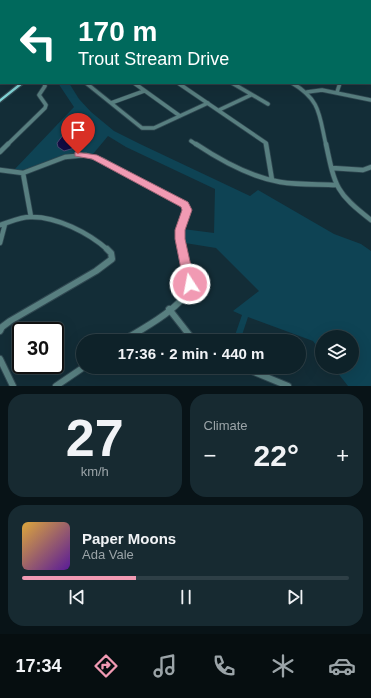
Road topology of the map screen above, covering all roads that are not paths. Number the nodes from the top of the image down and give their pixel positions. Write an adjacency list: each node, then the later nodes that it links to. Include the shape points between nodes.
1 (21, 84): 14 (main road)
2 (44, 84): 21 (street, via 39,95 46,105 45,108)
3 (87, 84): 15 (street)
4 (135, 84): 9 (street)
5 (180, 84): 16 (street)
6 (234, 84): 12 (street)
7 (294, 84): 10 (street)
8 (340, 84): 11 (street)
9 (144, 91): 15 (street); 19 (street)
10 (307, 92): 11 (street); 22 (street, via 317,108)
11 (337, 92): 13 (street)
12 (252, 95): 17 (street); 18 (street)
13 (371, 100)
14 (0, 101)
15 (112, 103): 19 (street, via 142,128 154,128)
16 (208, 103): 18 (street); 19 (street)
17 (268, 104)
18 (218, 110): 26 (street, via 268,144)
19 (180, 116)
20 (191, 141): 26 (street, via 210,153)
21 (0, 152)
22 (332, 168): 23 (street); 27 (street)
23 (371, 168)
24 (0, 170): 25 (street)
25 (23, 173): 28 (street); 32 (street, via 65,157 86,154 102,160 184,205 187,210 180,230 180,239 190,284 183,298)
26 (272, 180): 27 (street)
27 (336, 185): 29 (street, via 349,203)
28 (31, 217): 30 (street); 33 (street, via 49,219 88,237 106,247 112,258 96,271 10,321)
29 (371, 220)
30 (2, 224): 31 (street)
31 (0, 243)
32 (168, 310): 34 (street); 35 (street)
33 (0, 331)
34 (132, 334)
35 (188, 334)
36 (0, 358): 39 (street)
37 (76, 372): 40 (street)
38 (259, 374): 41 (street)
39 (13, 386)
40 (56, 386)
41 (288, 386)

